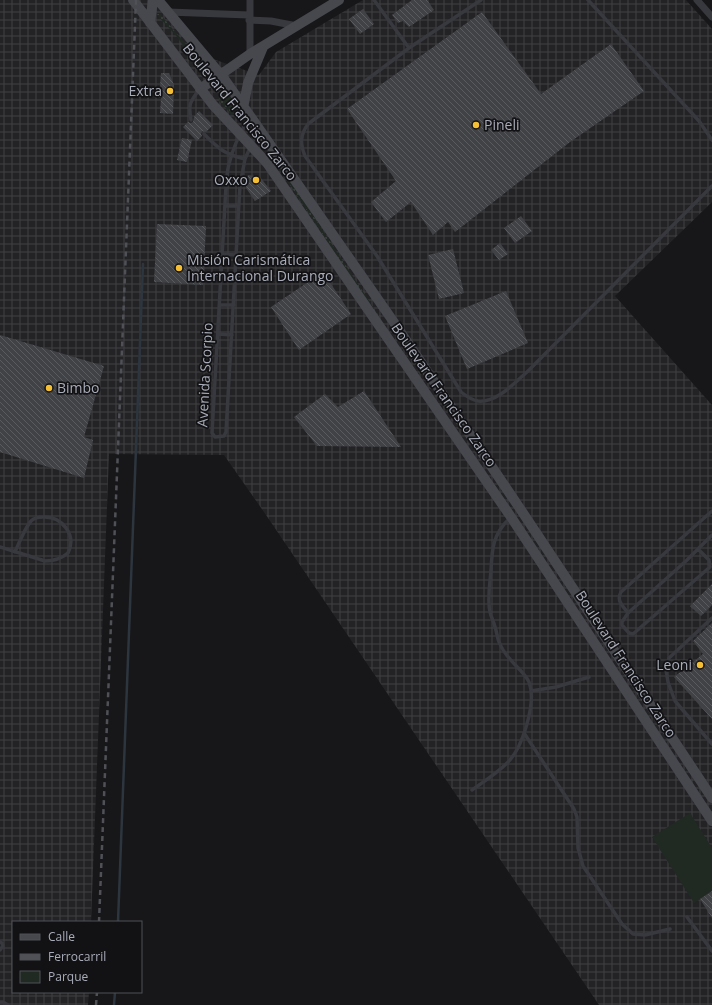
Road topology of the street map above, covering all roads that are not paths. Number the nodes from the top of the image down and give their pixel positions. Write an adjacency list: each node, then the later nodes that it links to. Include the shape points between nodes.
1 (133, 0): 13 (main road, Boulevard Francisco Zarco)
2 (153, 0): 13 (main road)
3 (158, 0): 10 (main road, Boulevard Francisco Zarco)
4 (250, 0): 12 (street)
5 (339, 0): 14 (main road)
6 (374, 0): 16 (lane)
7 (481, 0): 16 (lane)
8 (588, 0): 25 (lane, via 699,121)
9 (697, 0): 11 (street)
10 (168, 12): 12 (street); 18 (main road, Boulevard Francisco Zarco)
11 (712, 17)
12 (249, 18): 14 (street); 17 (street)
13 (150, 23): 19 (main road, Boulevard Francisco Zarco)
14 (297, 26): 15 (main road)
15 (263, 47): 17 (main road); 20 (main road, via 248,83)
16 (408, 48): 29 (lane, via 308,124 303,131 302,149 377,256 461,392 470,398 479,401 496,397 527,372)
17 (250, 54): 18 (main road)
18 (220, 74): 19 (main road); 20 (main road, Boulevard Francisco Zarco)
19 (200, 89): 21 (lane, via 190,102); 24 (main road, Boulevard Francisco Zarco)
20 (246, 112): 22 (main road, Boulevard Francisco Zarco); 24 (lane, Avenida Scorpio)
21 (191, 120)
22 (258, 128): 26 (lane, Avenida Scorpio); 36 (main road, Boulevard Francisco Zarco)
23 (204, 134): 27 (lane, via 221,151)
24 (239, 135): 26 (main road, Boulevard Francisco Zarco); 27 (lane, Avenida Scorpio)
25 (712, 140)
26 (250, 146): 28 (lane, Avenida Scorpio); 37 (main road, Boulevard Francisco Zarco, via 267,163)
27 (231, 156): 28 (lane); 30 (lane, Avenida Scorpio)
28 (245, 159): 31 (lane, Avenida Scorpio)
29 (712, 186)
30 (225, 206): 31 (lane); 32 (lane, Avenida Scorpio)
31 (239, 206): 33 (lane, Avenida Scorpio)
32 (223, 254): 33 (lane); 34 (lane, Avenida Scorpio)
33 (236, 255): 35 (lane, Avenida Scorpio)
34 (220, 305): 35 (lane); 38 (lane, Avenida Scorpio)
35 (234, 305): 39 (lane, Avenida Scorpio)
36 (393, 321): 37 (main road); 40 (main road, Boulevard Francisco Zarco)
37 (382, 329): 41 (main road, Boulevard Francisco Zarco)
38 (219, 334): 39 (lane); 39 (lane, Avenida Scorpio, via 212,433 215,437 224,436 226,432)
39 (232, 335)
40 (513, 498): 41 (main road); 45 (main road, Boulevard Francisco Zarco)
41 (504, 506): 43 (main road, Boulevard Francisco Zarco)
42 (712, 511): 50 (lane, via 621,592 620,602)
43 (511, 517): 47 (main road, Boulevard Francisco Zarco); 55 (lane, via 495,538 490,613 499,643 505,654 526,677)
44 (712, 535): 48 (lane)
45 (542, 542): 47 (main road); 52 (main road, Boulevard Francisco Zarco)
46 (0, 547): 49 (lane)
47 (533, 549): 53 (main road, Boulevard Francisco Zarco)
48 (698, 549): 50 (lane); 50 (lane, via 709,560 710,567 633,634 622,625)
49 (15, 552): 49 (lane, via 30,521 46,517 65,525 70,549 58,560 45,561)
50 (628, 613)
51 (712, 618): 57 (lane, via 669,658 666,670 675,701)
52 (612, 648): 53 (main road); 59 (main road, Boulevard Francisco Zarco)
53 (603, 654): 60 (main road, Boulevard Francisco Zarco)
54 (589, 677): 55 (lane)
55 (531, 691): 56 (lane)
56 (524, 733): 58 (lane, via 506,765); 62 (lane, via 574,809 577,817 578,848 583,866 622,924 633,934 645,935)
57 (712, 744)
58 (472, 790)
59 (712, 798)
60 (712, 821)
61 (687, 917): 65 (lane)
62 (670, 929)
63 (0, 942): 64 (lane, via 4,946)
64 (0, 950)
65 (712, 951)
66 (0, 1002): 67 (lane)
67 (8, 1005)

